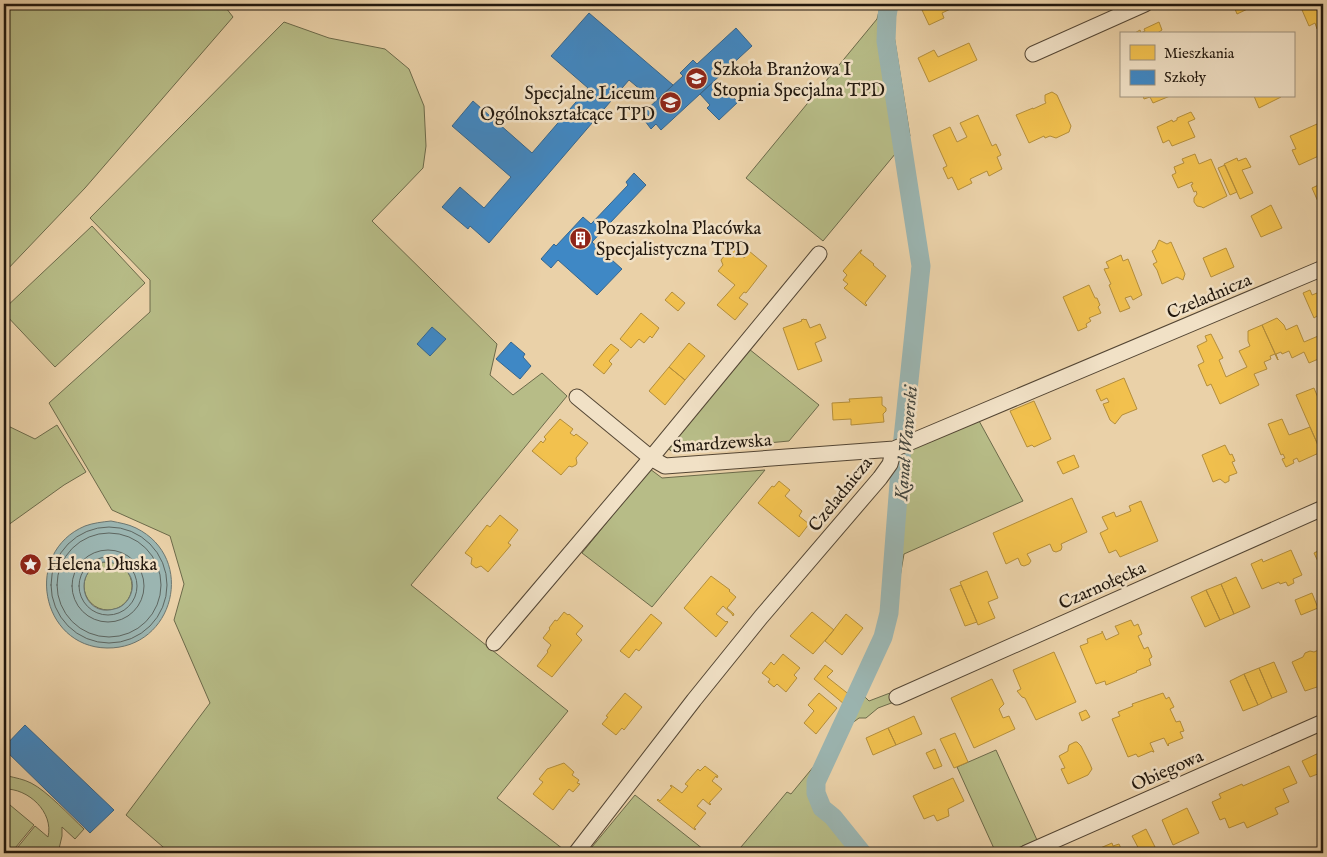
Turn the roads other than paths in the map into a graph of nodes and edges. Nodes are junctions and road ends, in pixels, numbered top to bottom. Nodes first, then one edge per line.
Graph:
1 (1145, 4) edge
2 (1033, 54) dead end
3 (819, 254) dead end
4 (1323, 268) edge
5 (577, 397) dead end
6 (901, 446) junction
7 (650, 458) junction
8 (1323, 508) edge
9 (494, 643) dead end
10 (897, 697) dead end
11 (1323, 722) edge
12 (576, 853) edge
13 (1026, 853) edge

1 - 2 street
3 - 7 street
4 - 6 street, Czeladnicza
5 - 7 street, Smardzewska
6 - 7 street, Smardzewska
6 - 12 street, Czeladnicza
7 - 9 street
8 - 10 street, Czarnołęcka
11 - 13 street, Obiegowa

